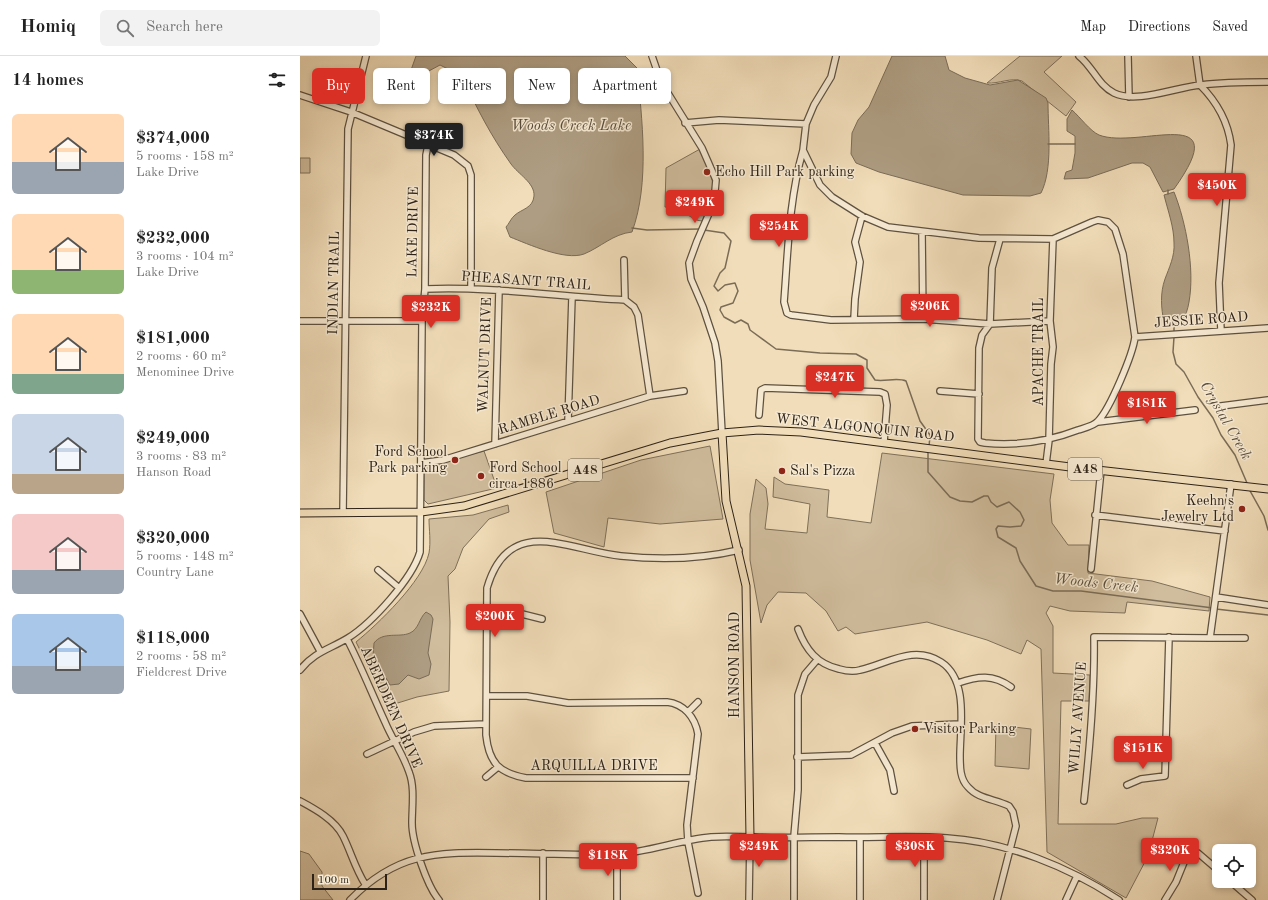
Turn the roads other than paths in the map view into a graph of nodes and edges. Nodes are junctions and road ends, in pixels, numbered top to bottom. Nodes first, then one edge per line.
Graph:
1 (366, 56) edge
2 (652, 56) edge
3 (829, 56) edge
4 (836, 56) edge
5 (1079, 56) edge
6 (1128, 56) edge
7 (1196, 56) edge
8 (1268, 82) edge
9 (1200, 85) junction
10 (300, 95) edge
11 (1129, 97) junction
12 (351, 112) junction
13 (685, 122) junction
14 (806, 124) junction
15 (428, 145) junction
16 (803, 150) junction
17 (862, 216) junction
18 (922, 232) junction
19 (1000, 239) junction
20 (1053, 239) junction
21 (624, 260) dead end
22 (471, 288) junction
23 (425, 289) junction
24 (499, 290) junction
25 (572, 297) junction
26 (625, 300) junction
27 (854, 319) junction
28 (923, 319) junction
29 (300, 321) edge
30 (345, 321) junction
31 (422, 321) junction
32 (1050, 321) junction
33 (990, 324) junction
34 (1268, 328) edge
35 (1221, 331) junction
36 (1135, 337) junction
37 (684, 391) dead end
38 (940, 391) dead end
39 (979, 394) junction
40 (650, 396) junction
41 (1268, 400) edge
42 (1221, 406) dead end
43 (1195, 410) dead end
44 (759, 415) dead end
45 (568, 421) junction
46 (1098, 422) junction
47 (722, 433) junction
48 (1049, 440) junction
49 (884, 442) junction
50 (495, 444) junction
51 (421, 462) junction
52 (1046, 464) junction
53 (1101, 470) junction
54 (1231, 484) junction
55 (1265, 488) edge
56 (421, 512) junction
57 (300, 513) edge
58 (343, 513) junction
59 (1095, 515) junction
60 (1225, 531) junction
61 (739, 550) junction
62 (1091, 569) dead end
63 (378, 570) dead end
64 (398, 587) junction
65 (1215, 600) junction
66 (1268, 605) edge
67 (300, 614) edge
68 (486, 614) junction
69 (542, 619) dead end
70 (798, 629) dead end
71 (1169, 637) junction
72 (1210, 638) junction
73 (1245, 638) dead end
74 (347, 639) junction
75 (320, 651) junction
76 (817, 660) junction
77 (300, 670) edge
78 (958, 683) junction
79 (1011, 687) dead end
80 (487, 696) junction
81 (698, 702) dead end
82 (688, 712) junction
83 (486, 724) junction
84 (960, 724) junction
85 (394, 741) junction
86 (875, 743) junction
87 (367, 754) dead end
88 (797, 757) junction
89 (498, 767) junction
90 (486, 777) dead end
91 (693, 778) junction
92 (1127, 785) dead end
93 (894, 791) dead end
94 (300, 801) edge
95 (1084, 801) dead end
96 (794, 836) junction
97 (750, 837) junction
98 (924, 837) junction
99 (860, 838) junction
100 (688, 842) junction
101 (1009, 849) junction
102 (543, 853) junction
103 (617, 854) junction
104 (420, 857) junction
105 (1212, 865) edge
106 (1077, 876) junction
107 (365, 884) junction
108 (1238, 888) edge
109 (698, 893) dead end
110 (350, 900) edge
111 (439, 900) edge
112 (543, 900) edge
113 (617, 900) edge
114 (749, 900) edge
115 (794, 900) edge
116 (860, 900) edge
117 (924, 900) edge
118 (997, 900) edge
119 (1066, 900) edge
120 (1119, 900) edge
121 (1165, 900) edge
122 (1252, 900) edge

1 - 12 street, INDIAN TRAIL
2 - 13 street
3 - 4 street
4 - 14 street
5 - 11 street
6 - 11 street
7 - 9 street
8 - 9 street
9 - 11 street
9 - 35 street
10 - 12 street
12 - 15 street
12 - 30 street, INDIAN TRAIL
13 - 14 street
13 - 47 street
14 - 16 street
15 - 22 street
15 - 23 street, LAKE DRIVE
16 - 17 street
16 - 27 street
17 - 18 street
17 - 27 street
18 - 19 street
18 - 28 street
19 - 20 street
19 - 33 street
20 - 32 street, APACHE TRAIL
20 - 36 street
21 - 26 street
22 - 23 street, PHEASANT TRAIL
22 - 24 street, PHEASANT TRAIL
23 - 31 street, LAKE DRIVE
24 - 25 street, PHEASANT TRAIL
24 - 50 street, WALNUT DRIVE
25 - 26 street, PHEASANT TRAIL
25 - 45 street
26 - 40 street
27 - 28 street
28 - 33 street
29 - 30 street
30 - 31 street
30 - 58 street, INDIAN TRAIL
31 - 51 street, LAKE DRIVE
32 - 33 street
32 - 48 street, APACHE TRAIL
33 - 39 street
34 - 35 street, JESSIE ROAD
35 - 36 street, JESSIE ROAD
36 - 46 street
37 - 40 street, RAMBLE ROAD
38 - 39 street
39 - 48 street
40 - 45 street, RAMBLE ROAD
41 - 42 street
43 - 46 street
44 - 49 street
45 - 50 street, RAMBLE ROAD
46 - 48 street
47 - 49 main road, WEST ALGONQUIN ROAD / A48
47 - 56 main road, WEST ALGONQUIN ROAD / A48
47 - 61 main road, HANSON ROAD
48 - 52 street, APACHE TRAIL
49 - 52 main road, WEST ALGONQUIN ROAD / A48
50 - 51 street, RAMBLE ROAD
51 - 56 street, LAKE DRIVE
52 - 53 main road, WEST ALGONQUIN ROAD / A48
53 - 54 main road, WEST ALGONQUIN ROAD / A48
53 - 59 street
54 - 55 main road, WEST ALGONQUIN ROAD / A48
54 - 60 street
56 - 58 main road, WEST ALGONQUIN ROAD / A48
56 - 64 street, LAKE DRIVE
57 - 58 main road, WEST ALGONQUIN ROAD / A48
59 - 60 street
59 - 62 street
60 - 65 street
61 - 68 street
61 - 97 main road, HANSON ROAD
63 - 64 street
64 - 74 street, LAKE DRIVE
65 - 66 street
65 - 72 street
67 - 75 street
68 - 69 street
68 - 80 street
70 - 76 street
71 - 72 street
71 - 92 street
71 - 95 street, WILLY AVENUE
72 - 73 street
74 - 75 street, LAKE DRIVE
74 - 85 street, ABERDEEN DRIVE
75 - 77 street, LAKE DRIVE
76 - 78 street
76 - 88 street
78 - 79 street
78 - 84 street
80 - 82 street
80 - 83 street
81 - 82 street
82 - 91 street
83 - 85 street
83 - 89 street
84 - 86 street
84 - 101 street
85 - 87 street
85 - 104 street, ABERDEEN DRIVE
86 - 88 street
86 - 93 street
88 - 96 street
89 - 90 street
89 - 91 street, ARQUILLA DRIVE
91 - 100 street
94 - 107 street
96 - 97 street
96 - 99 street
96 - 115 street
97 - 100 street
97 - 114 street, HANSON ROAD
98 - 99 street
98 - 101 street
98 - 117 street
99 - 116 street
100 - 103 street
100 - 109 street
101 - 106 street
101 - 118 street
102 - 103 street
102 - 104 street
102 - 112 street
103 - 113 street
104 - 107 street
104 - 111 street, ABERDEEN DRIVE
105 - 121 street
106 - 119 street
106 - 120 street
107 - 110 street
108 - 122 street

